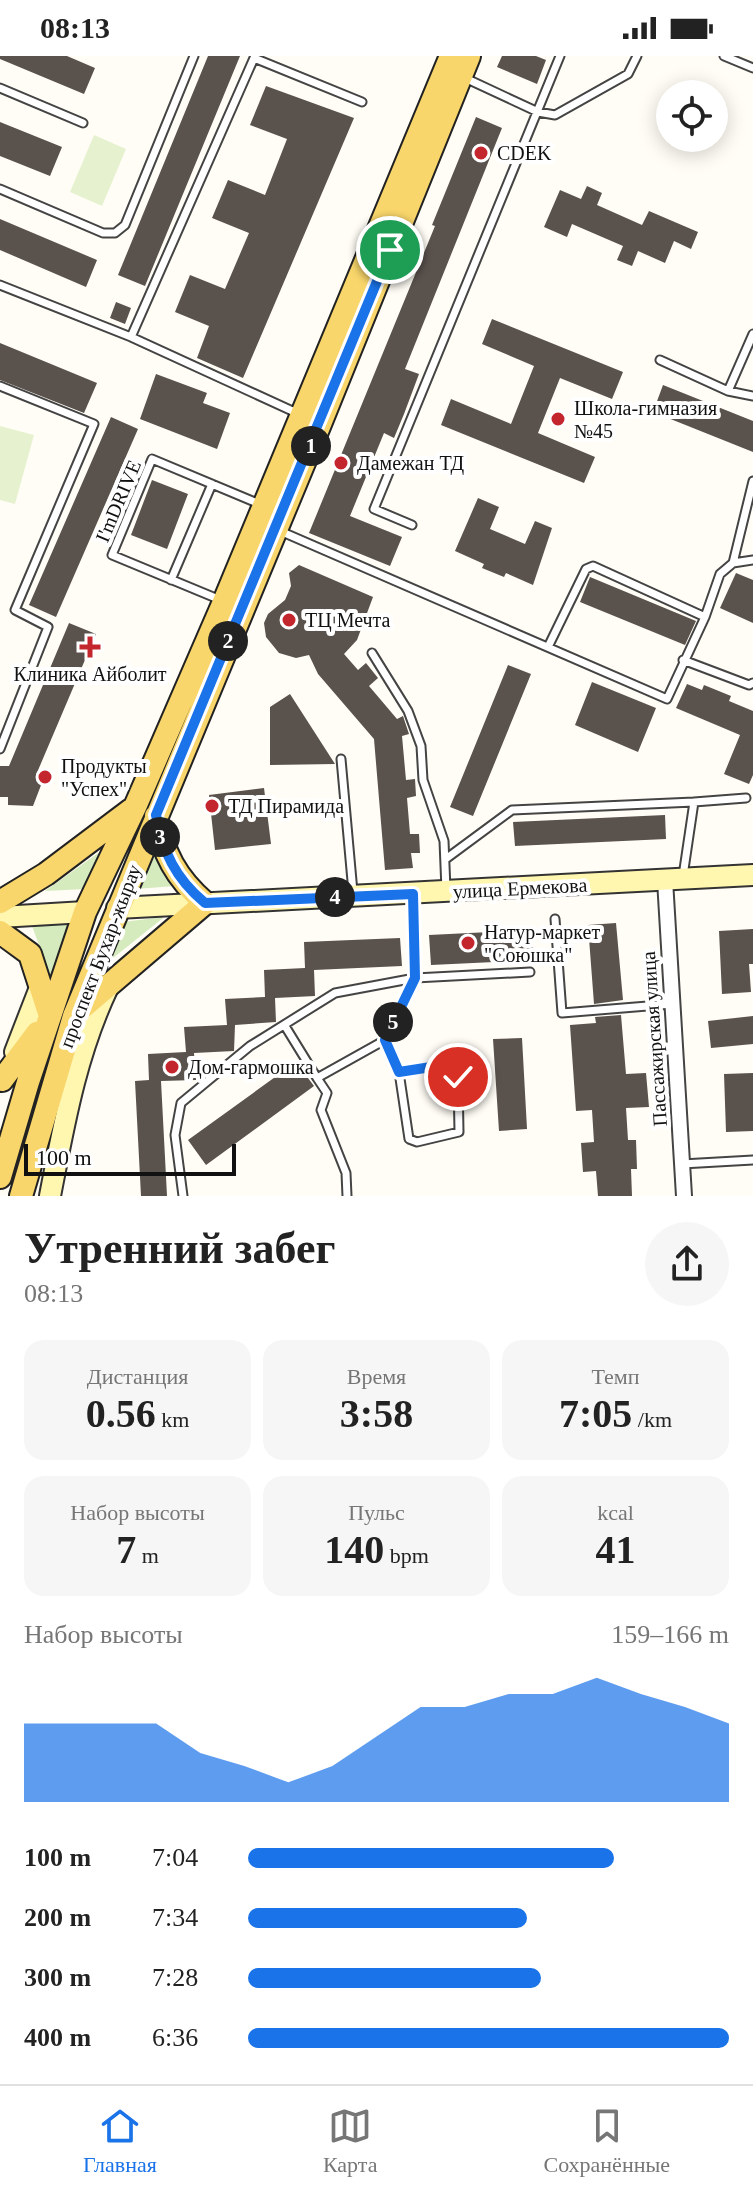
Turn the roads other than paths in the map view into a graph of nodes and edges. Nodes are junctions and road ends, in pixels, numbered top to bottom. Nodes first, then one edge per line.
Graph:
1 (194, 56) edge
2 (560, 56) edge
3 (637, 56) edge
4 (724, 56) edge
5 (255, 57) edge
6 (460, 63) edge
7 (753, 68) edge
8 (0, 88) edge
9 (362, 102) dead end
10 (538, 112) junction
11 (83, 123) dead end
12 (0, 189) edge
13 (0, 285) edge
14 (753, 334) edge
15 (131, 337) junction
16 (660, 360) dead end
17 (0, 386) edge
18 (728, 391) junction
19 (753, 396) edge
20 (312, 420) junction
21 (753, 481) edge
22 (212, 484) junction
23 (264, 506) junction
24 (412, 525) dead end
25 (275, 528) junction
26 (753, 560) edge
27 (733, 563) junction
28 (171, 580) junction
29 (224, 602) junction
30 (705, 617) junction
31 (548, 647) junction
32 (372, 653) dead end
33 (683, 660) junction
34 (753, 683) edge
35 (0, 749) edge
36 (341, 759) dead end
37 (746, 798) dead end
38 (694, 802) junction
39 (146, 811) junction
40 (447, 858) junction
41 (753, 875) edge
42 (673, 880) junction
43 (446, 892) junction
44 (413, 894) junction
45 (353, 896) junction
46 (0, 902) edge
47 (205, 903) junction
48 (117, 908) junction
49 (85, 912) junction
50 (0, 917) edge
51 (555, 919) dead end
52 (0, 932) edge
53 (530, 972) dead end
54 (415, 978) junction
55 (41, 985) junction
56 (108, 987) junction
57 (672, 1004) junction
58 (50, 1016) junction
59 (74, 1016) junction
60 (285, 1026) junction
61 (385, 1040) junction
62 (399, 1072) junction
63 (65, 1077) junction
64 (317, 1078) junction
65 (1, 1083) edge
66 (753, 1160) edge
67 (682, 1164) junction
68 (0, 1177) edge
69 (21, 1196) edge
70 (50, 1196) edge
71 (183, 1196) edge
72 (347, 1196) edge
73 (684, 1196) edge

1 - 12 lane
2 - 10 lane
3 - 10 lane
4 - 7 lane
5 - 9 lane
5 - 15 lane
6 - 10 lane
6 - 20 main road, проспект Бухар-жырау
8 - 11 lane
10 - 24 lane
13 - 15 lane
14 - 18 lane
15 - 20 lane
16 - 18 lane
17 - 35 lane
18 - 19 lane
20 - 23 main road, проспект Бухар-жырау
20 - 25 main road, проспект Бухар-жырау
21 - 27 lane
22 - 23 lane, I'mDRIVE
22 - 28 lane
22 - 28 lane, I'mDRIVE
23 - 29 main road, проспект Бухар-жырау
25 - 31 lane
25 - 39 main road, проспект Бухар-жырау
26 - 27 lane
27 - 30 lane
28 - 29 lane, I'mDRIVE
29 - 39 main road, проспект Бухар-жырау
30 - 31 lane
30 - 33 lane
31 - 33 lane
32 - 40 lane
33 - 34 lane
36 - 45 lane
37 - 38 lane
38 - 40 lane
38 - 42 lane
39 - 46 main road
39 - 47 main road
39 - 48 main road, проспект Бухар-жырау
39 - 49 main road, проспект Бухар-жырау
40 - 43 lane
41 - 42 main road, улица Ермекова
42 - 43 main road, улица Ермекова
42 - 57 street, Пассажирская улица
43 - 44 main road, улица Ермекова
44 - 45 main road, улица Ермекова
44 - 54 lane
45 - 47 main road, улица Ермекова
47 - 48 main road, улица Ермекова
47 - 56 main road
48 - 49 main road, улица Ермекова
48 - 59 main road, проспект Бухар-жырау
49 - 50 main road, улица Ермекова
49 - 58 main road, проспект Бухар-жырау
51 - 57 lane
52 - 55 main road
53 - 54 lane
54 - 60 lane
54 - 61 lane
55 - 58 main road
55 - 65 main road
56 - 59 main road
56 - 63 main road
57 - 67 street, Пассажирская улица
58 - 65 main road
58 - 68 main road, проспект Бухар-жырау
59 - 63 main road, проспект Бухар-жырау
60 - 64 lane
60 - 71 lane
61 - 62 lane
61 - 64 lane
62 - 62 lane
63 - 69 main road, проспект Бухар-жырау
63 - 70 main road
64 - 72 lane
66 - 67 lane
67 - 73 street, Пассажирская улица

